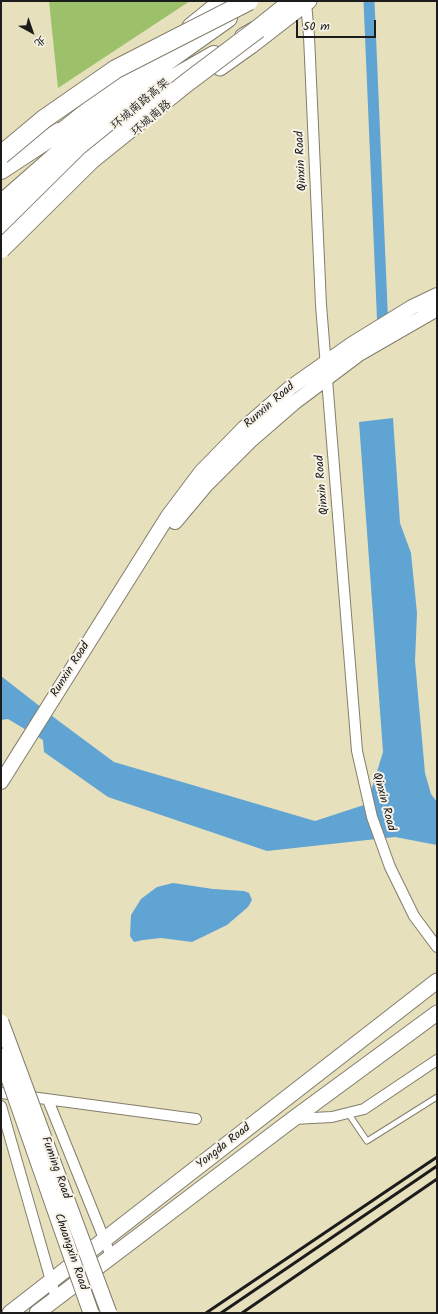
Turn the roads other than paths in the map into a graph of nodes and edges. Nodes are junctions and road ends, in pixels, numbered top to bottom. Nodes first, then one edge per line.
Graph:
1 (221, 1) edge
2 (250, 1) edge
3 (303, 2) edge
4 (258, 29) junction
5 (59, 132) junction
6 (1, 155) edge
7 (1, 170) edge
8 (1, 179) edge
9 (1, 204) edge
10 (1, 225) edge
11 (1, 244) edge
12 (1, 249) edge
13 (437, 295) edge
14 (437, 309) edge
15 (326, 362) junction
16 (327, 377) junction
17 (141, 560) junction
18 (1, 782) edge
19 (437, 947) edge
20 (437, 981) edge
21 (437, 1013) edge
22 (1, 1022) edge
23 (1, 1056) edge
24 (437, 1060) edge
25 (1, 1093) edge
26 (437, 1097) edge
27 (48, 1100) junction
28 (1, 1106) edge
29 (348, 1113) junction
30 (196, 1119) dead end
31 (293, 1119) junction
32 (105, 1240) junction
33 (111, 1256) junction
34 (51, 1281) junction
35 (56, 1298) junction
36 (10, 1313) edge
37 (37, 1313) edge
38 (91, 1313) edge
39 (109, 1313) edge

1 - 5 main road
2 - 6 highway, bridge
2 - 9 highway, 环城南路高架, bridge
3 - 4 highway, 环城南路高架
3 - 11 main road, 环城南路
3 - 15 street, Qinxin Road
4 - 10 highway, 环城南路高架, bridge
4 - 12 highway, bridge
5 - 7 highway
5 - 8 main road
13 - 15 street, Runxin Road
14 - 16 street, Runxin Road
15 - 16 street, Qinxin Road
15 - 17 street, Runxin Road
16 - 17 street, Runxin Road
16 - 19 street, Qinxin Road
17 - 18 street, Runxin Road
20 - 32 main road, Yongda Road
21 - 31 main road, Yongda Road
22 - 39 main road, Fuming Road, bridge
23 - 38 main road, Chuangxin Road, bridge
24 - 29 street
25 - 27 street
26 - 29 lane
27 - 30 street
27 - 32 street
28 - 34 street
29 - 31 street
31 - 33 main road, Yongda Road
32 - 33 street
32 - 34 main road, Yongda Road
33 - 35 main road, Yongda Road
34 - 35 street
34 - 36 main road, Yongda Road
35 - 37 main road, Yongda Road

